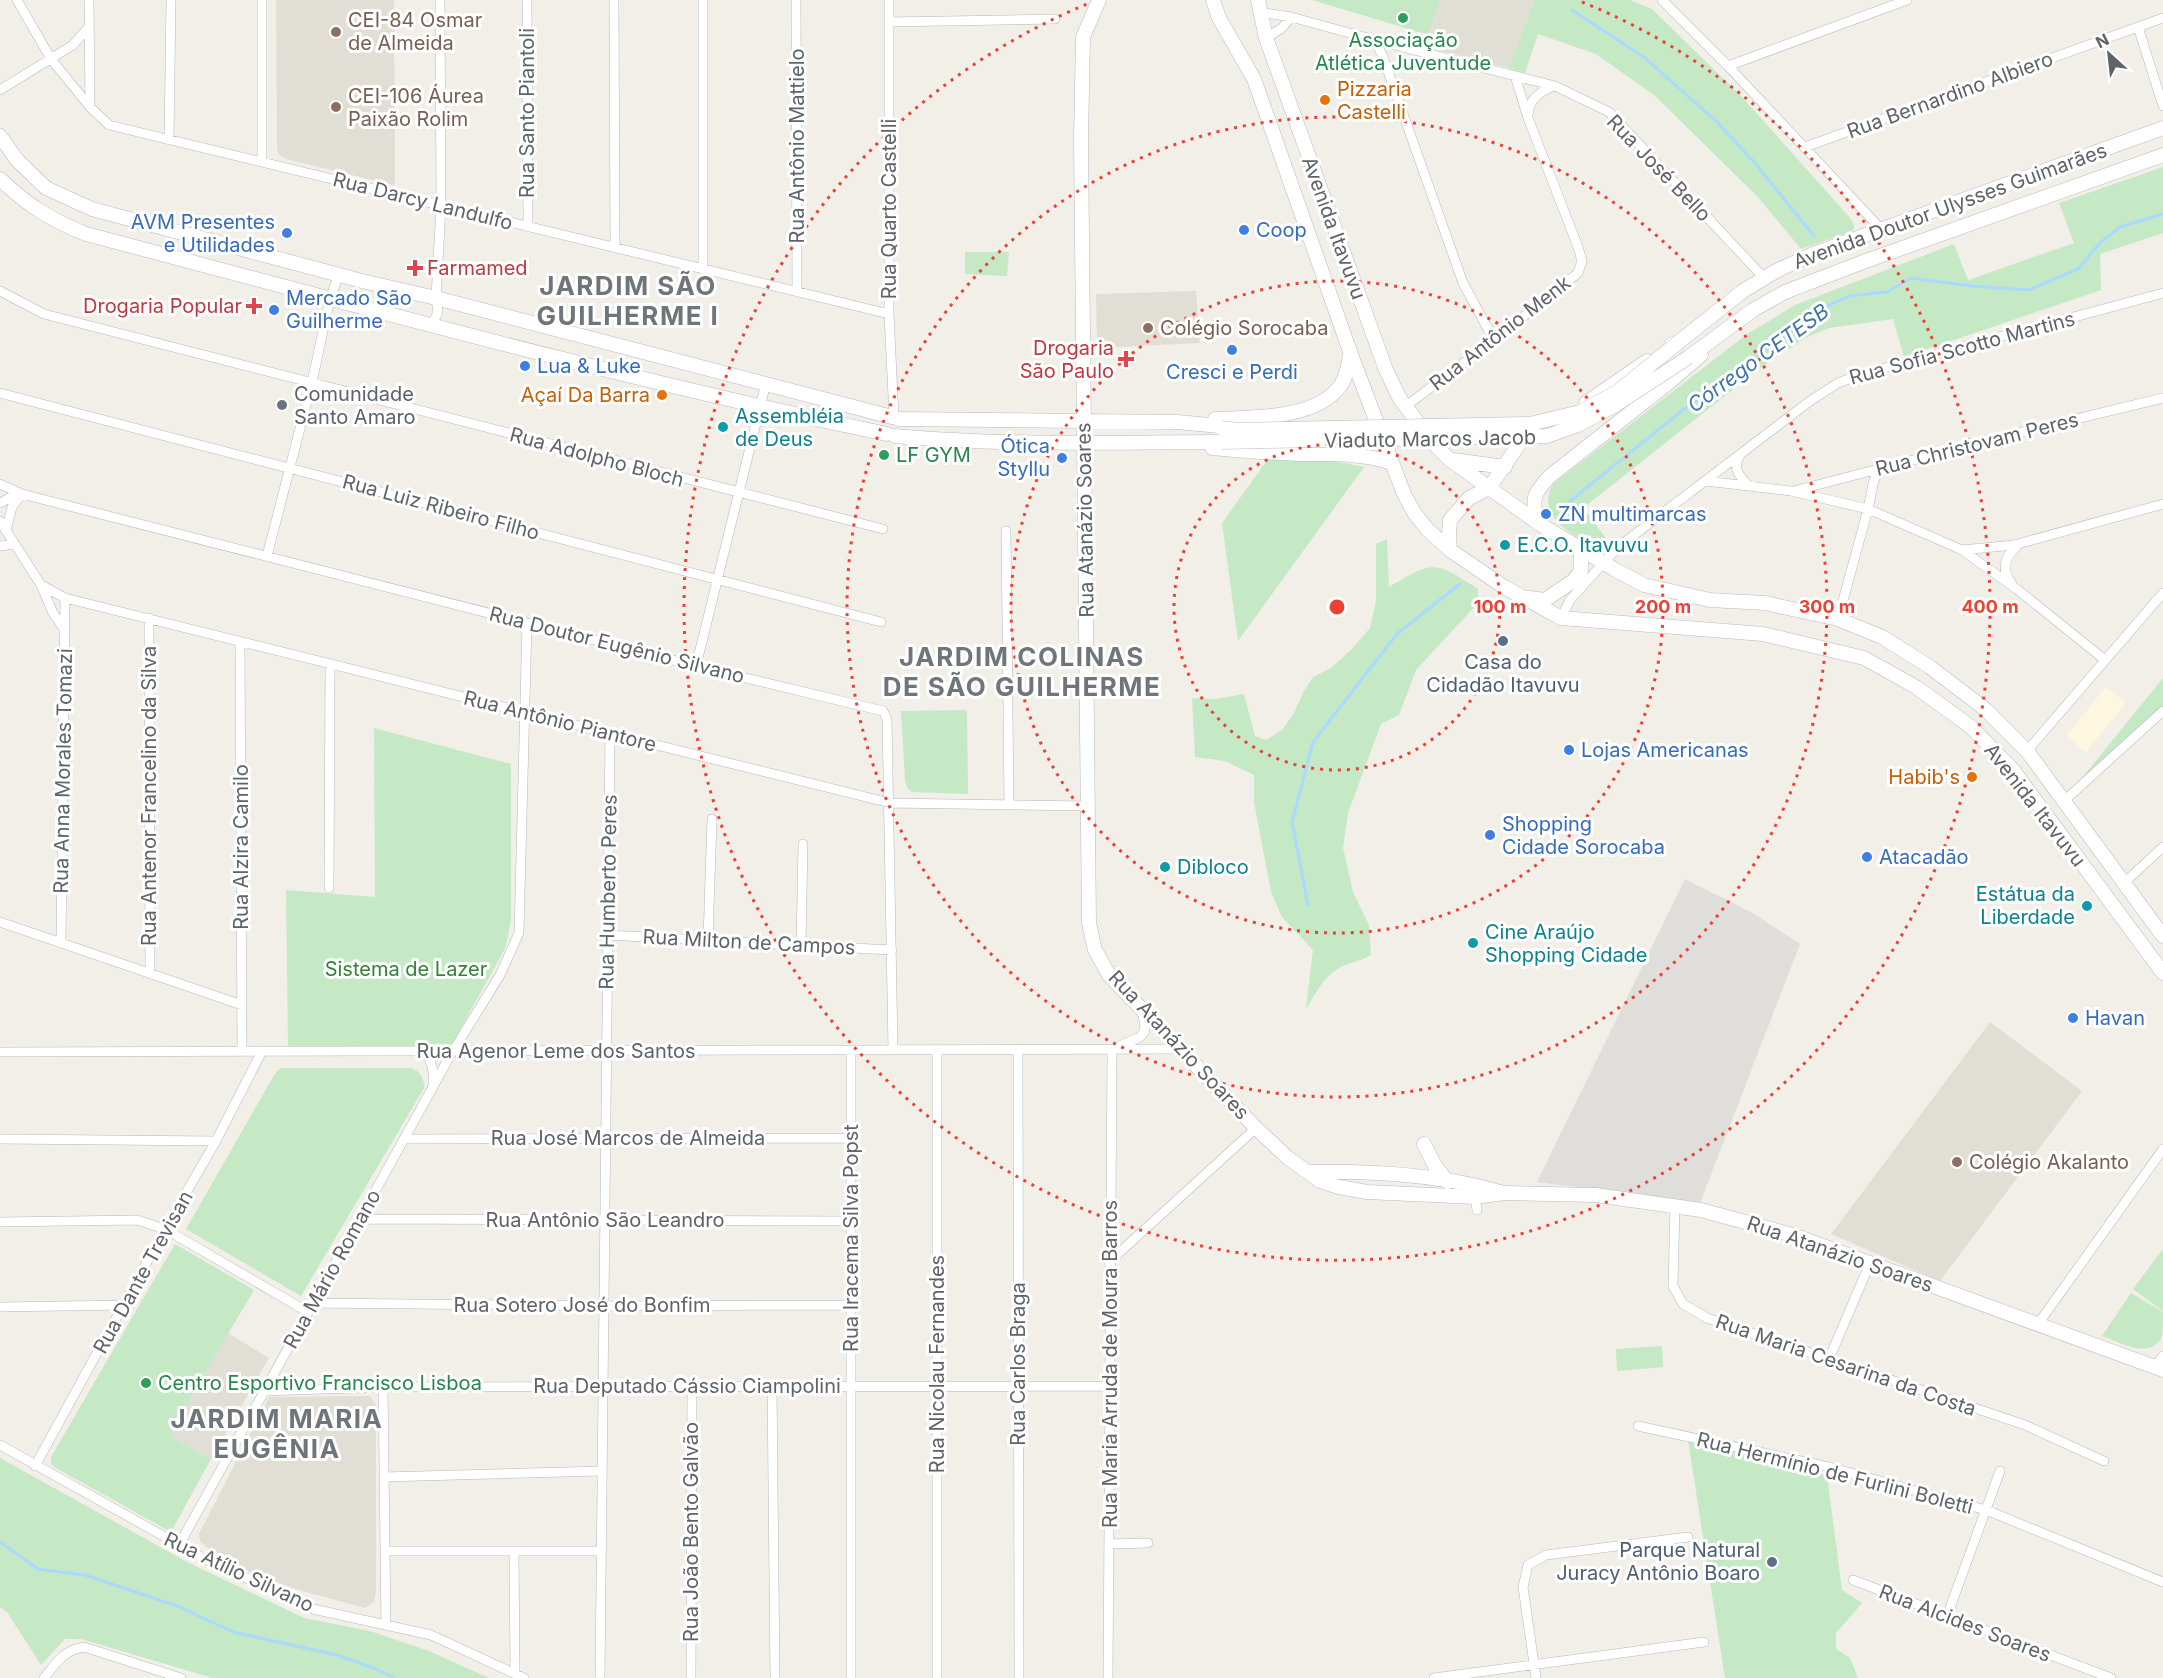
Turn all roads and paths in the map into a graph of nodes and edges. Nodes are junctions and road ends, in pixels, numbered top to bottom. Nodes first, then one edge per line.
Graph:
1 (17, 0) edge
2 (89, 0) edge
3 (171, 0) edge
4 (262, 0) edge
5 (440, 0) edge
6 (526, 0) edge
7 (614, 0) edge
8 (703, 0) edge
9 (796, 0) edge
10 (889, 0) edge
11 (1099, 0) edge
12 (1213, 0) edge
13 (1662, 0) edge
14 (1907, 0) edge
15 (1258, 6) edge
16 (1291, 16) junction
17 (2163, 18) edge
18 (1055, 19) dead end
19 (889, 22) junction
20 (89, 27) junction
21 (2138, 27) junction
22 (1266, 38) junction
23 (1375, 40) junction
24 (51, 59) junction
25 (1728, 66) junction
26 (1515, 76) junction
27 (1555, 86) junction
28 (0, 90) edge
29 (2163, 106) edge
30 (90, 107) junction
31 (1528, 118) junction
32 (2163, 128) edge
33 (0, 136) edge
34 (169, 140) junction
35 (1805, 147) junction
36 (2163, 155) edge
37 (262, 162) junction
38 (0, 179) edge
39 (441, 206) junction
40 (528, 226) junction
41 (1881, 229) junction
42 (615, 248) junction
43 (703, 269) junction
44 (339, 274) junction
45 (1764, 278) junction
46 (0, 291) edge
47 (797, 292) junction
48 (2163, 293) edge
49 (330, 298) junction
50 (436, 298) junction
51 (1753, 310) junction
52 (889, 314) junction
53 (432, 325) junction
54 (1494, 340) junction
55 (1680, 341) junction
56 (1350, 352) junction
57 (1689, 357) joint
58 (312, 382) junction
59 (766, 383) junction
60 (0, 393) edge
61 (2163, 398) edge
62 (1406, 405) junction
63 (760, 408) junction
64 (895, 418) junction
65 (1084, 420) junction
66 (1177, 422) junction
67 (1376, 422) junction
68 (1221, 428) junction
69 (891, 435) junction
70 (1192, 442) junction
71 (1083, 443) junction
72 (1434, 444) junction
73 (1740, 455) junction
74 (1449, 459) junction
75 (1392, 463) junction
76 (1505, 467) junction
77 (289, 468) junction
78 (1880, 469) junction
79 (1706, 481) junction
80 (0, 484) edge
81 (1749, 486) junction
82 (1489, 488) junction
83 (1791, 491) junction
84 (22, 494) junction
85 (739, 494) junction
86 (1469, 498) junction
87 (0, 502) edge
88 (1511, 504) junction
89 (2163, 504) edge
90 (1868, 509) junction
91 (0, 521) edge
92 (1538, 523) junction
93 (883, 530) dead end
94 (6, 531) junction
95 (1006, 531) dead end
96 (2020, 543) junction
97 (15, 544) junction
98 (0, 546) edge
99 (1581, 548) junction
100 (1450, 550) junction
101 (1962, 550) junction
102 (267, 556) junction
103 (1604, 562) junction
104 (717, 579) junction
105 (41, 585) junction
106 (2018, 590) junction
107 (2163, 592) edge
108 (1521, 596) junction
109 (65, 598) junction
110 (149, 618) junction
111 (1561, 618) junction
112 (1838, 619) junction
113 (881, 622) dead end
114 (527, 623) junction
115 (64, 629) junction
116 (240, 642) junction
117 (2105, 660) junction
118 (330, 664) junction
119 (696, 666) junction
120 (2163, 711) edge
121 (523, 712) junction
122 (610, 733) junction
123 (2027, 751) junction
124 (2018, 777) junction
125 (2064, 801) junction
126 (890, 803) junction
127 (1009, 804) junction
128 (1088, 806) junction
129 (711, 819) dead end
130 (802, 844) dead end
131 (2163, 847) edge
132 (2092, 878) junction
133 (2124, 883) junction
134 (329, 888) dead end
135 (0, 922) edge
136 (607, 934) junction
137 (2163, 936) edge
138 (708, 940) junction
139 (61, 943) junction
140 (801, 945) junction
141 (892, 950) junction
142 (2163, 973) edge
143 (150, 974) junction
144 (242, 1005) junction
145 (1143, 1012) junction
146 (1181, 1049) junction
147 (851, 1050) junction
148 (893, 1050) junction
149 (937, 1050) junction
150 (1018, 1050) junction
151 (1112, 1050) junction
152 (423, 1051) junction
153 (453, 1051) junction
154 (606, 1051) junction
155 (0, 1052) edge
156 (238, 1052) junction
157 (262, 1052) junction
158 (249, 1077) junction
159 (433, 1088) junction
160 (1256, 1128) junction
161 (605, 1138) junction
162 (851, 1138) junction
163 (0, 1139) edge
164 (405, 1139) junction
165 (216, 1142) junction
166 (1424, 1144) dead end
167 (2163, 1149) edge
168 (1308, 1172) junction
169 (1413, 1177) junction
170 (1448, 1182) junction
171 (1386, 1193) junction
172 (1505, 1193) junction
173 (1675, 1206) junction
174 (360, 1219) junction
175 (605, 1220) junction
176 (851, 1221) junction
177 (0, 1222) edge
178 (165, 1229) junction
179 (1109, 1262) junction
180 (1870, 1263) junction
181 (313, 1303) junction
182 (124, 1305) junction
183 (851, 1305) junction
184 (604, 1306) junction
185 (0, 1307) edge
186 (308, 1312) junction
187 (2038, 1324) junction
188 (1829, 1359) junction
189 (2160, 1364) edge
190 (603, 1386) junction
191 (692, 1386) junction
192 (772, 1386) junction
193 (851, 1386) junction
194 (937, 1386) junction
195 (1018, 1386) junction
196 (1110, 1386) junction
197 (383, 1387) junction
198 (264, 1391) junction
199 (1638, 1426) dead end
200 (0, 1445) edge
201 (2104, 1461) dead end
202 (35, 1466) junction
203 (602, 1471) junction
204 (2000, 1471) dead end
205 (384, 1477) junction
206 (1986, 1510) junction
207 (1688, 1537) dead end
208 (1148, 1543) dead end
209 (1109, 1544) junction
210 (179, 1545) junction
211 (385, 1551) junction
212 (514, 1551) junction
213 (602, 1551) junction
214 (1853, 1580) dead end
215 (2163, 1582) edge
216 (1947, 1616) junction
217 (386, 1625) junction
218 (1704, 1642) dead end
219 (1534, 1665) junction
220 (157, 1675) edge
221 (519, 1676) edge
222 (44, 1678) edge
223 (181, 1678) edge
224 (600, 1678) edge
225 (691, 1678) edge
226 (775, 1678) edge
227 (851, 1678) edge
228 (937, 1678) edge
229 (1019, 1678) edge
230 (1108, 1678) edge
231 (1434, 1678) edge
232 (1536, 1678) edge
233 (2111, 1678) edge

1 - 24 street, Rua Darcy Landulfo
2 - 20 street
3 - 34 street
4 - 37 street
5 - 39 street
6 - 40 street, Rua Santo Piantoli
7 - 42 street
8 - 43 street
9 - 47 street, Rua Antônio Mattielo
10 - 19 street, Rua Quarto Castelli
11 - 65 main road, Rua Atanázio Soares
12 - 56 main road, Avenida Itavuvu
13 - 25 street
14 - 25 street
15 - 16 street, Rua José Bello
15 - 22 main road, Avenida Itavuvu
16 - 22 street
16 - 23 street, Rua José Bello
17 - 21 street, Rua Bernardino Albiero
18 - 19 street
19 - 52 street, Rua Quarto Castelli
20 - 24 street
20 - 30 street
21 - 29 street
21 - 35 street, Rua Bernardino Albiero
22 - 62 main road, Avenida Itavuvu
23 - 26 street, Rua José Bello
23 - 54 street
24 - 28 street
24 - 30 street, Rua Darcy Landulfo
25 - 35 street
26 - 27 street, Rua José Bello
26 - 31 street, Rua Antônio Menk
27 - 31 street
27 - 45 street, Rua José Bello
30 - 34 street, Rua Darcy Landulfo
31 - 54 street, Rua Antônio Menk
32 - 41 main road, Avenida Doutor Ulysses Guimarães
33 - 44 main road
34 - 37 street, Rua Darcy Landulfo
35 - 41 street
36 - 51 main road, Avenida Doutor Ulysses Guimarães
37 - 39 street, Rua Darcy Landulfo
38 - 49 main road
39 - 40 street, Rua Darcy Landulfo
39 - 50 street
40 - 42 street, Rua Darcy Landulfo
41 - 45 main road, Avenida Doutor Ulysses Guimarães
42 - 43 street, Rua Darcy Landulfo
43 - 47 street, Rua Darcy Landulfo
44 - 49 street
44 - 50 main road
45 - 55 main road, Avenida Doutor Ulysses Guimarães
46 - 58 street, Rua Adolpho Bloch
47 - 52 street, Rua Darcy Landulfo
48 - 73 street, Rua Sofia Scotto Martins
49 - 53 main road
49 - 58 street
50 - 53 street
50 - 59 main road
51 - 57 main road, Avenida Doutor Ulysses Guimarães
51 - 92 main road, Avenida Doutor Ulysses Guimarães
52 - 64 street, Rua Quarto Castelli
53 - 63 main road
54 - 62 street, Rua Antônio Menk
55 - 68 main road, Viaduto Marcos Jacob, bridge
55 - 76 main road, Avenida Doutor Ulysses Guimarães
56 - 66 main road
56 - 67 main road, Avenida Itavuvu
57 - 70 main road, Viaduto Marcos Jacob, bridge
58 - 77 street
58 - 85 street, Rua Adolpho Bloch
59 - 63 street
59 - 64 main road
60 - 77 street, Rua Luiz Ribeiro Filho
61 - 78 street, Rua Christovam Peres
62 - 72 main road, Avenida Itavuvu
63 - 69 main road
63 - 85 street
64 - 65 main road
64 - 69 main road
65 - 66 main road
65 - 71 main road, Rua Atanázio Soares
66 - 68 main road
67 - 68 main road
67 - 72 main road, Avenida Itavuvu
67 - 75 main road, Avenida Itavuvu
69 - 71 main road
70 - 71 main road
70 - 75 main road
71 - 128 main road, Rua Atanázio Soares
72 - 74 main road, Avenida Itavuvu
73 - 79 street, Rua Sofia Scotto Martins
73 - 81 street
74 - 76 main road
74 - 82 main road, Avenida Itavuvu
75 - 100 main road, Avenida Itavuvu
76 - 82 main road, Avenida Doutor Ulysses Guimarães
77 - 102 street
77 - 104 street, Rua Luiz Ribeiro Filho
78 - 83 street, Rua Christovam Peres
78 - 90 street
79 - 81 street
79 - 103 street, Rua Sofia Scotto Martins
80 - 84 street, Rua Doutor Eugênio Silvano
81 - 83 street
82 - 86 main road
82 - 88 main road, Avenida Itavuvu
83 - 90 street
84 - 87 street
84 - 94 street
84 - 102 street, Rua Doutor Eugênio Silvano
85 - 93 street, Rua Adolpho Bloch
85 - 104 street
86 - 88 main road
86 - 100 main road
88 - 92 main road, Avenida Itavuvu
89 - 96 street
90 - 101 street
90 - 112 street
91 - 94 street, Rua Antônio Piantore
92 - 99 main road, Avenida Itavuvu
94 - 97 street, Rua Antônio Piantore
95 - 127 street
96 - 101 street
96 - 106 street
97 - 98 street
97 - 105 street, Rua Antônio Piantore
99 - 103 main road, Avenida Itavuvu
99 - 108 main road
100 - 108 main road, Avenida Itavuvu
101 - 106 street
102 - 114 street, Rua Doutor Eugênio Silvano
103 - 111 street
103 - 112 main road, Avenida Itavuvu
104 - 113 street, Rua Luiz Ribeiro Filho
104 - 119 street
105 - 109 street, Rua Antônio Piantore
105 - 115 street, Rua Antônio Piantore
106 - 117 street
107 - 117 street
108 - 111 main road, Avenida Itavuvu
109 - 110 street, Rua Antônio Piantore
109 - 115 street, Rua Anna Morales Tomazi
110 - 116 street, Rua Antônio Piantore
110 - 143 street, Rua Antenor Francelino da Silva
111 - 124 main road, Avenida Itavuvu
112 - 123 main road, Avenida Itavuvu
114 - 119 street, Rua Doutor Eugênio Silvano
114 - 121 street, Rua Mário Romano
115 - 139 street, Rua Anna Morales Tomazi
116 - 118 street, Rua Antônio Piantore
116 - 144 street, Rua Alzira Camilo
117 - 123 street
118 - 121 street, Rua Antônio Piantore
118 - 134 street
119 - 126 street, Rua Doutor Eugênio Silvano
120 - 125 street
121 - 122 street, Rua Antônio Piantore
121 - 153 street, Rua Mário Romano
122 - 126 street, Rua Antônio Piantore
122 - 136 street, Rua Humberto Peres
123 - 124 main road
123 - 125 main road, Avenida Itavuvu
124 - 132 main road, Avenida Itavuvu
125 - 133 main road, Avenida Itavuvu
126 - 127 street, Rua Antônio Piantore
126 - 141 street, Rua Doutor Eugênio Silvano
127 - 128 street, Rua Antônio Piantore
128 - 145 main road, Rua Atanázio Soares
129 - 138 street
130 - 140 street
131 - 133 street
132 - 133 main road
132 - 142 main road, Avenida Itavuvu
133 - 137 main road, Avenida Itavuvu
135 - 139 street
136 - 138 street, Rua Milton de Campos
136 - 154 street, Rua Humberto Peres
138 - 140 street, Rua Milton de Campos
139 - 143 street
140 - 141 street, Rua Milton de Campos
141 - 148 street, Rua Doutor Eugênio Silvano
143 - 144 street
144 - 156 street, Rua Alzira Camilo
145 - 146 main road, Rua Atanázio Soares
145 - 151 street, Rua Agenor Leme dos Santos
146 - 151 street, Rua Agenor Leme dos Santos
146 - 160 main road, Rua Atanázio Soares
147 - 148 street, Rua Agenor Leme dos Santos
147 - 154 street, Rua Agenor Leme dos Santos
147 - 162 street, Rua Iracema Silva Popst
148 - 149 street, Rua Agenor Leme dos Santos
149 - 150 street, Rua Agenor Leme dos Santos
149 - 194 street, Rua Nicolau Fernandes
150 - 151 street, Rua Agenor Leme dos Santos
150 - 195 street, Rua Carlos Braga
151 - 179 street, Rua Maria Arruda de Moura Barros
152 - 153 street, Rua Agenor Leme dos Santos
152 - 157 street, Rua Agenor Leme dos Santos
152 - 159 street
153 - 154 street, Rua Agenor Leme dos Santos
153 - 159 street, Rua Mário Romano
154 - 161 street, Rua Humberto Peres
155 - 156 street, Rua Agenor Leme dos Santos
156 - 157 street, Rua Agenor Leme dos Santos
156 - 158 street
157 - 158 street, Rua Dante Trevisan
158 - 165 street, Rua Dante Trevisan
159 - 164 street, Rua Mário Romano
160 - 168 main road, Rua Atanázio Soares
160 - 179 street
161 - 162 street, Rua José Marcos de Almeida
161 - 164 street, Rua José Marcos de Almeida
161 - 175 street, Rua Humberto Peres
162 - 176 street, Rua Iracema Silva Popst
163 - 165 street
164 - 174 street, Rua Mário Romano
165 - 178 street, Rua Dante Trevisan
166 - 170 main road
167 - 187 street
168 - 169 main road, Rua Atanázio Soares
168 - 171 main road, Rua Atanázio Soares
169 - 170 main road, Rua Atanázio Soares
169 - 171 main road
170 - 172 main road, Rua Atanázio Soares
171 - 172 main road, Rua Atanázio Soares
172 - 173 main road, Rua Atanázio Soares
173 - 180 main road, Rua Atanázio Soares
173 - 188 street, Rua Maria Cesarina da Costa
174 - 175 street, Rua Antônio São Leandro
174 - 181 street, Rua Mário Romano
175 - 176 street, Rua Antônio São Leandro
175 - 184 street, Rua Humberto Peres
176 - 183 street, Rua Iracema Silva Popst
177 - 178 street
178 - 182 street, Rua Dante Trevisan
178 - 186 street
179 - 196 street, Rua Maria Arruda de Moura Barros
180 - 187 main road, Rua Atanázio Soares
180 - 188 street
181 - 184 street, Rua Sotero José do Bonfim
181 - 186 street, Rua Mário Romano
182 - 185 street
182 - 202 street, Rua Dante Trevisan
183 - 184 street, Rua Sotero José do Bonfim
183 - 193 street, Rua Iracema Silva Popst
184 - 190 street, Rua Humberto Peres
186 - 198 street, Rua Mário Romano
187 - 189 main road, Rua Atanázio Soares
188 - 201 street, Rua Maria Cesarina da Costa
190 - 191 street, Rua Deputado Cássio Ciampolini
190 - 197 street, Rua Deputado Cássio Ciampolini
190 - 203 street, Rua Humberto Peres
191 - 192 street, Rua Deputado Cássio Ciampolini
191 - 225 street, Rua João Bento Galvão
192 - 193 street, Rua Deputado Cássio Ciampolini
192 - 226 street
193 - 194 street, Rua Deputado Cássio Ciampolini
193 - 227 street, Rua Iracema Silva Popst
194 - 195 street, Rua Deputado Cássio Ciampolini
194 - 228 street, Rua Nicolau Fernandes
195 - 196 street, Rua Deputado Cássio Ciampolini
195 - 229 street, Rua Carlos Braga
196 - 209 street, Rua Maria Arruda de Moura Barros
197 - 198 street, Rua Deputado Cássio Ciampolini
197 - 205 street
198 - 210 street, Rua Mário Romano
199 - 206 street, Rua Hermínio de Furlini Boletti
200 - 202 street, Rua Atílio Silvano
202 - 210 street, Rua Atílio Silvano
203 - 205 street
203 - 213 street, Rua Humberto Peres
204 - 206 street
205 - 211 street
206 - 215 street, Rua Hermínio de Furlini Boletti
206 - 216 street
207 - 219 street
208 - 209 street
209 - 230 street, Rua Maria Arruda de Moura Barros
210 - 217 street, Rua Atílio Silvano
211 - 212 street
211 - 217 street
212 - 213 street
212 - 221 street
213 - 224 street, Rua Humberto Peres
214 - 216 street, Rua Alcides Soares
216 - 233 street, Rua Alcides Soares
217 - 221 street, Rua Atílio Silvano
218 - 219 street
219 - 231 street
219 - 232 street
220 - 222 street
220 - 223 street

